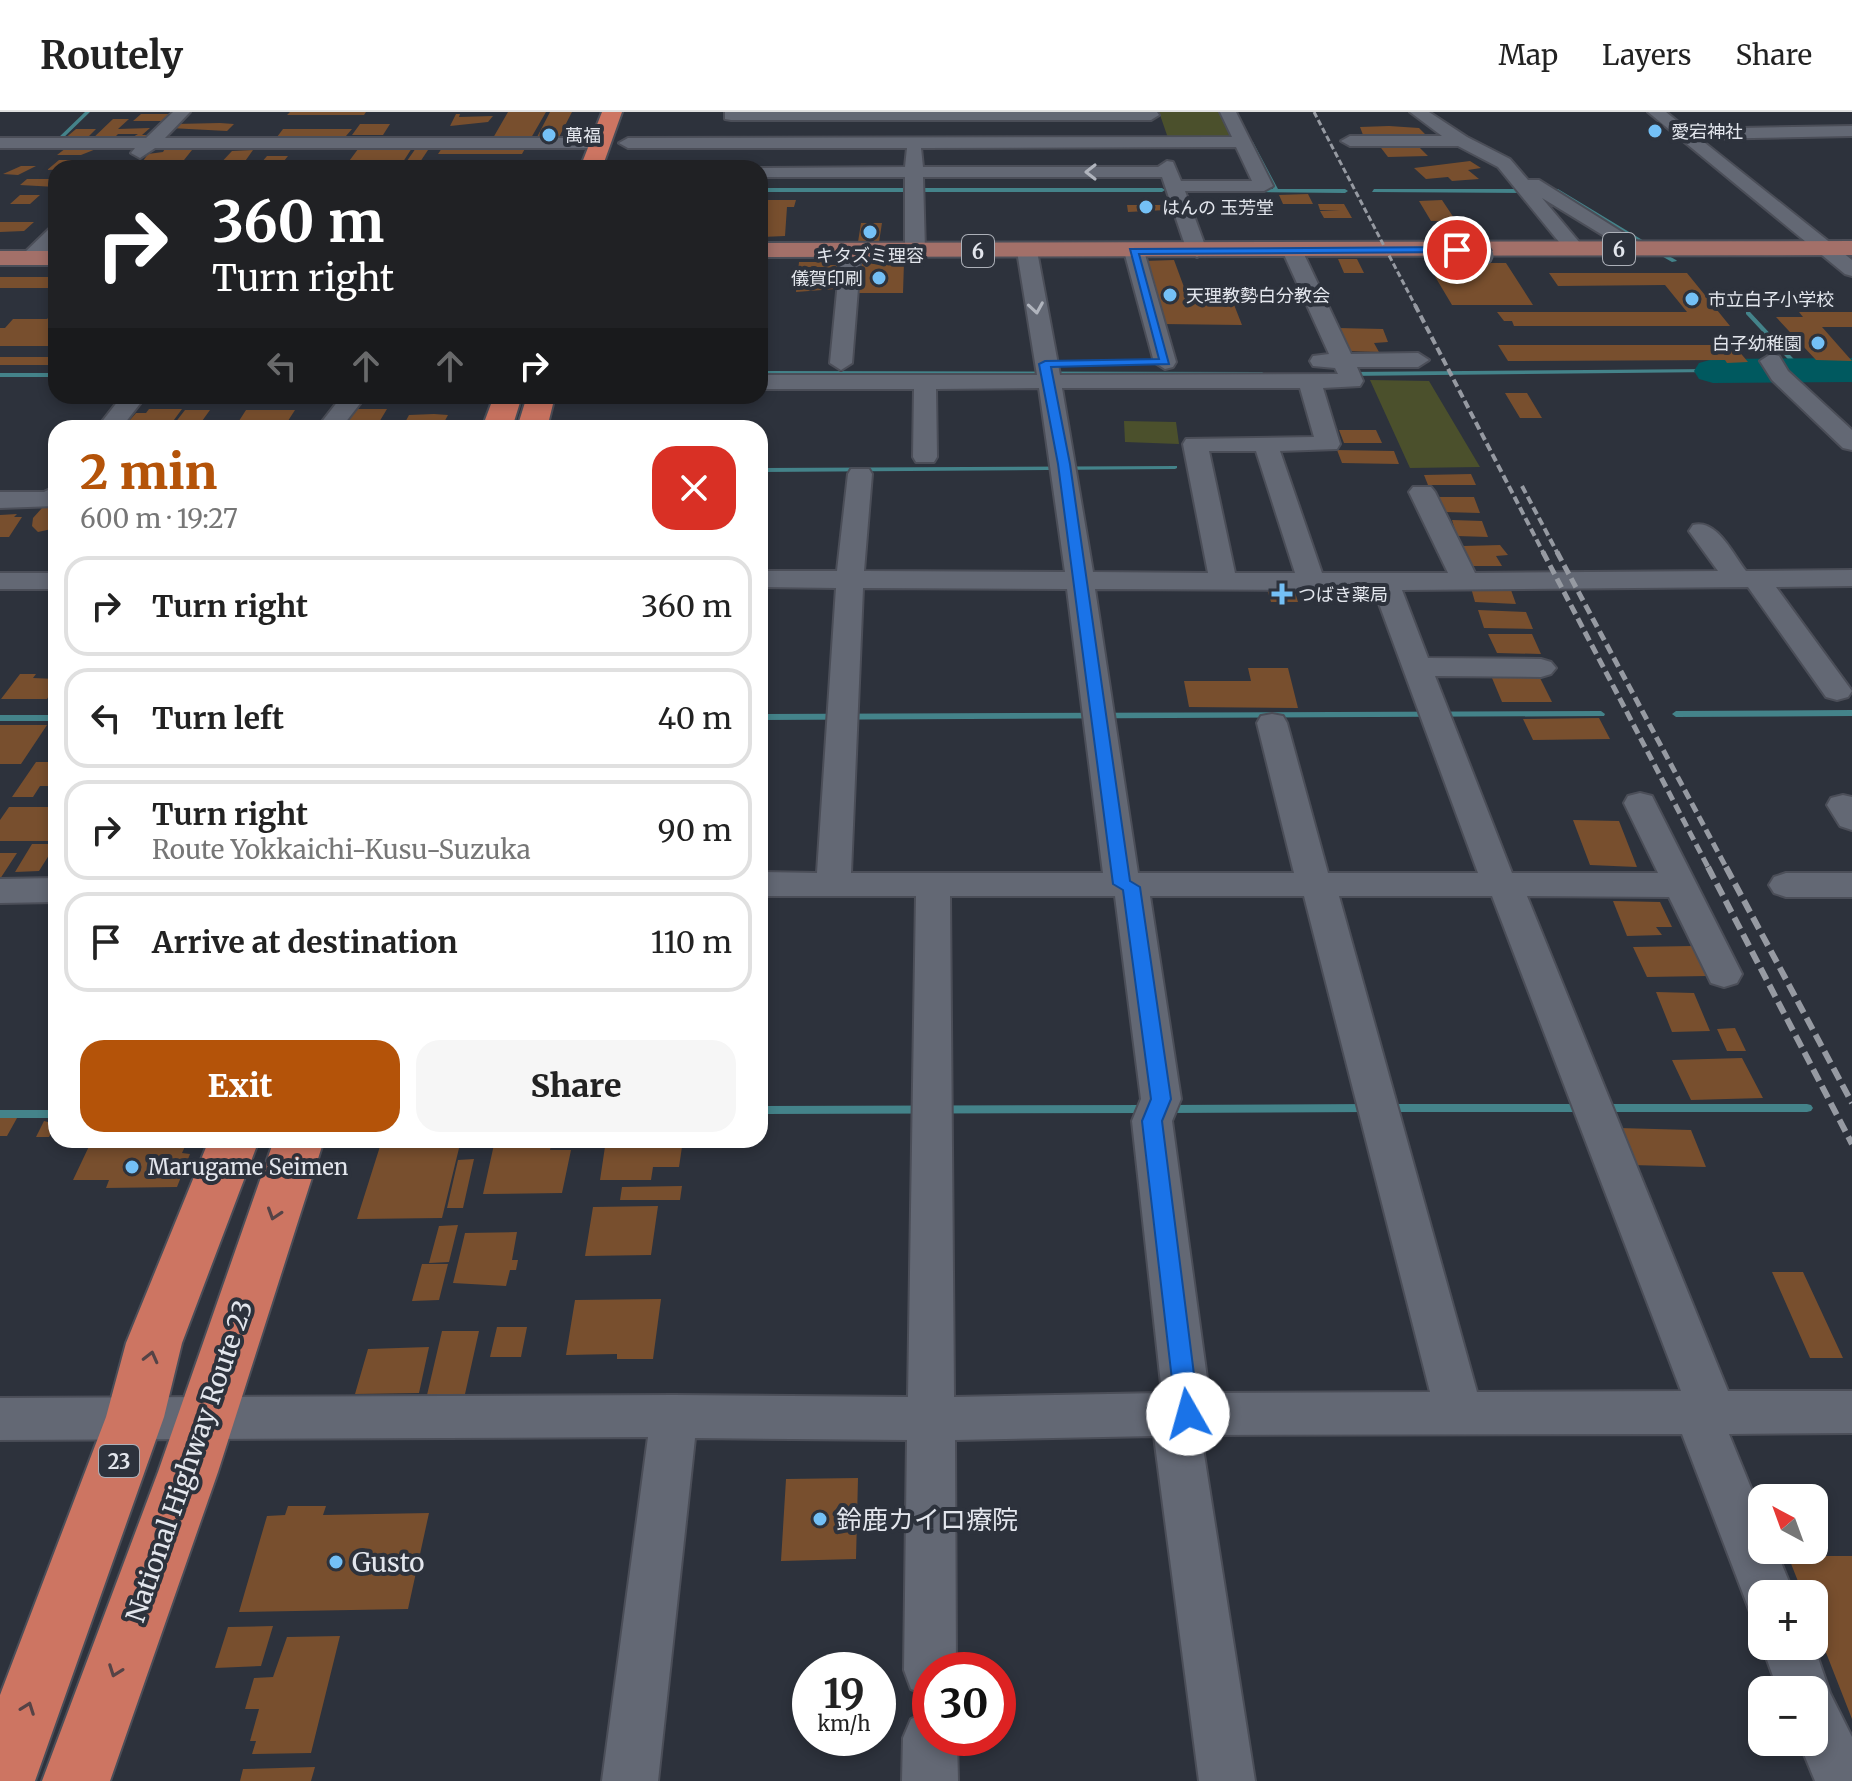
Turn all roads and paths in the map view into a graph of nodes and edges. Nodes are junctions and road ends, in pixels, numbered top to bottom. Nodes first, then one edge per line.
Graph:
1 (182, 112) edge
2 (612, 112) edge
3 (1228, 112) edge
4 (1418, 112) edge
5 (1656, 112) edge
6 (1830, 112) edge
7 (731, 114) edge
8 (914, 114) edge
9 (1150, 114) edge
10 (1852, 129) edge
11 (631, 132) joint
12 (1684, 134) junction
13 (1350, 141) dead end
14 (1461, 141) junction
15 (1159, 142) junction
16 (1241, 142) junction
17 (0, 143) edge
18 (150, 143) junction
19 (601, 143) junction
20 (914, 143) junction
21 (722, 149) junction
22 (132, 160) edge
23 (594, 160) edge
24 (622, 160) edge
25 (768, 173) edge
26 (915, 184) junction
27 (1173, 184) junction
28 (1532, 188) junction
29 (48, 241) edge
30 (1852, 248) edge
31 (1575, 249) junction
32 (1639, 249) junction
33 (1826, 249) junction
34 (768, 250) edge
35 (1292, 250) junction
36 (851, 251) junction
37 (915, 251) junction
38 (1027, 251) junction
39 (1134, 251) junction
40 (1197, 251) junction
41 (0, 258) edge
42 (30, 258) junction
43 (48, 258) edge
44 (1852, 270) edge
45 (1418, 360) dead end
46 (1165, 362) junction
47 (768, 363) edge
48 (841, 363) junction
49 (1347, 368) junction
50 (1775, 368) dead end
51 (1046, 372) junction
52 (925, 381) junction
53 (1309, 381) junction
54 (768, 382) edge
55 (128, 404) edge
56 (348, 404) edge
57 (115, 420) edge
58 (335, 420) edge
59 (1852, 443) edge
60 (1266, 445) junction
61 (925, 457) dead end
62 (860, 474) dead end
63 (1422, 492) dead end
64 (0, 500) edge
65 (48, 500) edge
66 (1702, 531) dead end
67 (1746, 578) junction
68 (1852, 578) edge
69 (768, 579) edge
70 (850, 579) junction
71 (1081, 579) junction
72 (1465, 580) junction
73 (0, 581) edge
74 (48, 581) edge
75 (1311, 581) junction
76 (1223, 582) junction
77 (1385, 582) junction
78 (1419, 667) junction
79 (1541, 668) dead end
80 (1837, 691) dead end
81 (1272, 723) dead end
82 (1640, 803) dead end
83 (48, 884) edge
84 (768, 884) edge
85 (833, 884) junction
86 (933, 885) junction
87 (1681, 885) junction
88 (1786, 885) dead end
89 (1852, 885) edge
90 (1127, 886) junction
91 (1502, 886) junction
92 (1317, 887) junction
93 (0, 891) edge
94 (1724, 974) dead end
95 (231, 1148) edge
96 (296, 1148) edge
97 (1459, 1412) junction
98 (1852, 1412) edge
99 (1705, 1413) junction
100 (1182, 1415) junction
101 (674, 1416) junction
102 (135, 1417) junction
103 (0, 1419) edge
104 (930, 1419) junction
105 (205, 1420) junction
106 (1763, 1580) edge
107 (930, 1652) edge
108 (1828, 1746) edge
109 (930, 1756) edge
110 (1, 1781) edge
111 (76, 1781) edge
112 (630, 1781) edge
113 (930, 1781) edge
114 (1227, 1781) edge
115 (1843, 1781) edge

1 - 18 street
2 - 19 highway
3 - 16 street
4 - 14 street
5 - 12 street
6 - 10 street
7 - 8 street
7 - 21 street
8 - 9 street
8 - 20 street
9 - 15 street
10 - 12 street
11 - 21 street
11 - 24 highway
12 - 33 street
13 - 14 street
14 - 28 street
15 - 16 street
15 - 20 street
15 - 27 street
16 - 27 street
17 - 18 street
18 - 19 street
18 - 22 street
19 - 23 highway
20 - 21 street
20 - 26 street
25 - 26 street
27 -> 26 street
26 - 37 street
27 - 40 street
28 - 31 street
28 - 32 street
29 - 42 street
30 - 33 main road, 6
31 - 32 main road, 6
31 - 35 main road, 6
32 - 33 main road, 6
33 - 44 street
34 - 36 main road, 6
35 - 40 main road, 6
35 - 49 street
36 - 37 main road, 6
36 - 48 street
37 - 38 main road, 6
38 - 39 main road, 6
38 -> 51 street
39 - 40 main road, 6
39 - 46 street
41 - 42 main road
42 - 43 main road
45 - 49 street
46 - 49 street
46 - 51 street
47 - 48 street
48 - 51 street
49 - 53 street
50 - 59 street
51 - 52 street
51 - 53 street
51 - 71 street
52 - 54 street
52 - 61 street
53 - 60 street
55 - 57 street
56 - 58 street
60 - 75 street
60 - 76 street
62 - 70 street
63 - 72 street
64 - 65 street
66 - 67 street
67 - 68 street
67 - 72 street
67 - 80 street
69 - 70 street
70 - 71 street
70 - 85 street
71 - 76 street
71 - 90 street
72 - 77 street
73 - 74 street
75 - 76 street
75 - 77 street
77 - 78 street
78 - 79 street
78 - 91 street
81 - 92 street
82 - 87 street
83 - 93 street
84 - 85 street
85 - 86 street
86 - 90 street
86 - 104 street
87 - 91 street
87 - 94 street
88 - 89 street
90 - 92 street
90 - 100 street
91 - 92 street
91 - 99 street
92 - 97 street
102 -> 95 highway, 23
96 -> 105 highway, National Highway Route 23
97 - 99 street
97 - 100 street
98 - 99 street
99 - 106 street
100 - 104 street
100 - 114 street
101 - 104 street
101 - 105 street
101 - 112 street
102 - 103 street
102 - 105 street
110 -> 102 highway, 23
104 - 107 street
105 -> 111 highway, National Highway Route 23
108 - 115 street
109 - 113 street

